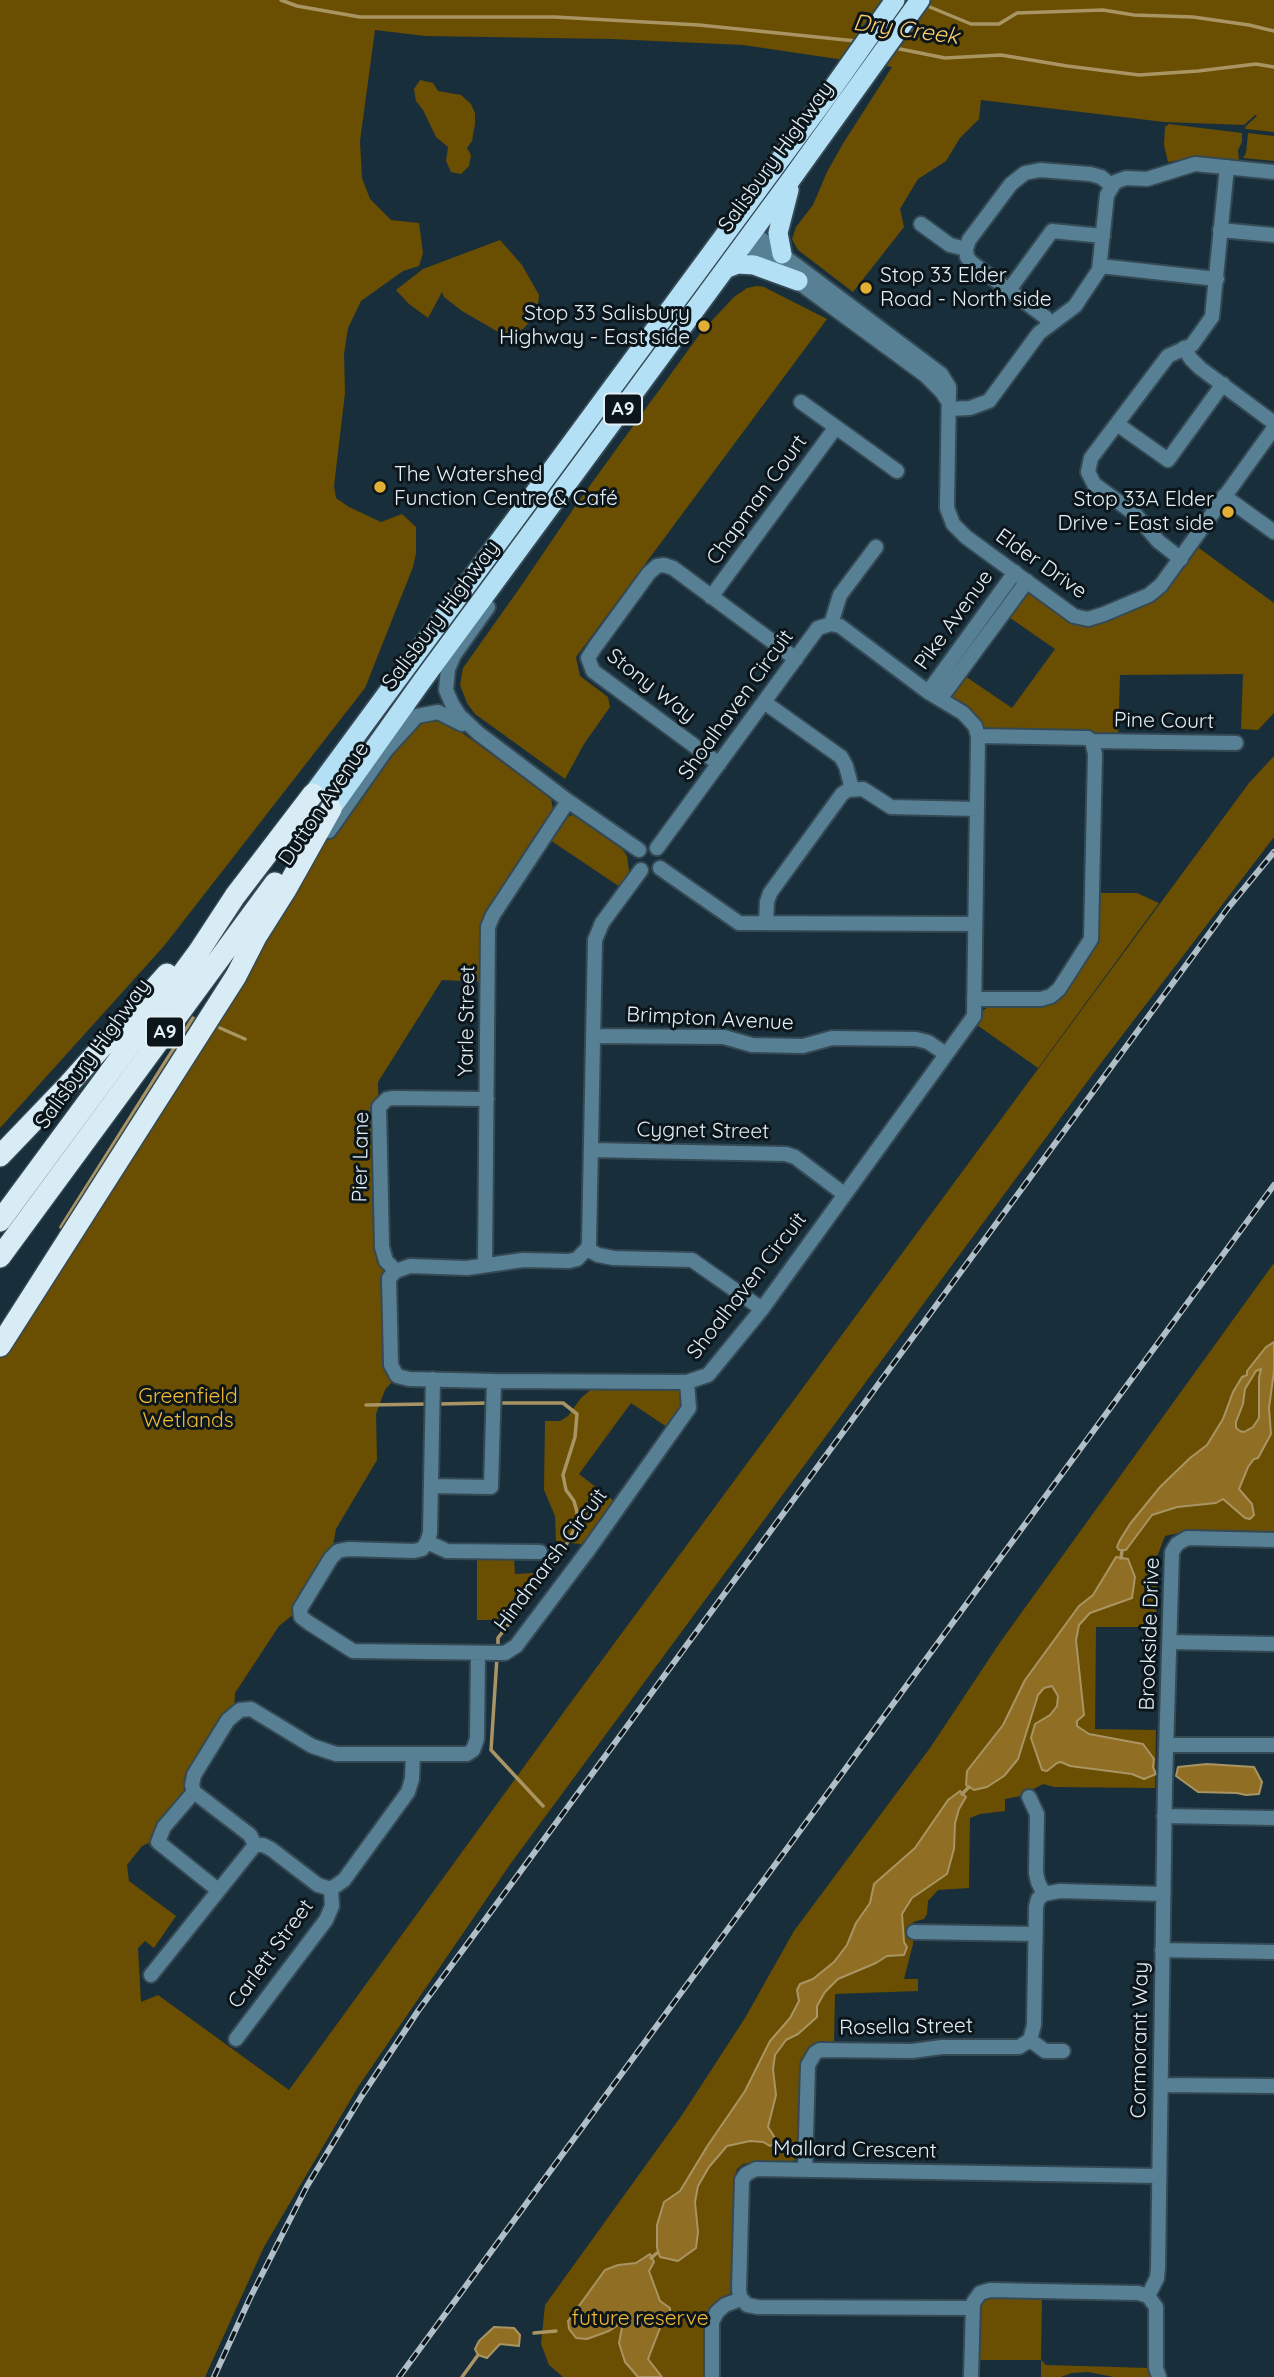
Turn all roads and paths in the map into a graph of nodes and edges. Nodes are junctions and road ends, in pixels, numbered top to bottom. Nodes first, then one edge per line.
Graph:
1 (895, 0) edge
2 (920, 0) edge
3 (837, 98) junction
4 (1227, 167) junction
5 (1274, 172) edge
6 (792, 178) junction
7 (1112, 186) junction
8 (921, 224) dead end
9 (730, 227) junction
10 (1220, 230) junction
11 (1274, 235) edge
12 (1103, 236) junction
13 (749, 237) junction
14 (966, 249) junction
15 (782, 254) junction
16 (1100, 266) junction
17 (725, 269) junction
18 (1217, 279) junction
19 (798, 281) junction
20 (1009, 290) junction
21 (1050, 325) junction
22 (1184, 348) junction
23 (1223, 384) junction
24 (801, 402) dead end
25 (948, 405) junction
26 (1117, 424) junction
27 (1274, 426) edge
28 (836, 427) junction
29 (897, 471) dead end
30 (1224, 496) junction
31 (1274, 531) edge
32 (505, 534) junction
33 (876, 547) dead end
34 (521, 548) junction
35 (1181, 559) junction
36 (1021, 577) junction
37 (711, 597) junction
38 (831, 624) junction
39 (796, 659) junction
40 (934, 695) junction
41 (764, 702) junction
42 (478, 733) junction
43 (978, 736) junction
44 (1092, 741) junction
45 (1236, 743) dead end
46 (719, 764) junction
47 (852, 789) junction
48 (313, 794) joint
49 (568, 801) junction
50 (331, 809) junction
51 (977, 809) junction
52 (657, 848) junction
53 (639, 850) junction
54 (660, 868) junction
55 (641, 870) junction
56 (235, 896) junction
57 (766, 923) junction
58 (975, 924) junction
59 (236, 976) junction
60 (974, 999) junction
61 (593, 1036) junction
62 (946, 1054) junction
63 (487, 1098) junction
64 (591, 1150) junction
65 (0, 1156) edge
66 (844, 1194) junction
67 (0, 1221) edge
68 (587, 1249) junction
69 (0, 1257) edge
70 (485, 1265) junction
71 (396, 1271) junction
72 (762, 1309) junction
73 (0, 1346) edge
74 (433, 1379) junction
75 (687, 1382) junction
76 (494, 1394) junction
77 (431, 1486) junction
78 (1274, 1540) edge
79 (427, 1542) junction
80 (540, 1552) dead end
81 (1170, 1642) junction
82 (1274, 1644) edge
83 (484, 1653) junction
84 (1274, 1745) edge
85 (1166, 1751) junction
86 (413, 1755) junction
87 (1165, 1784) joint
88 (194, 1792) junction
89 (1029, 1797) dead end
90 (1164, 1816) junction
91 (1274, 1818) edge
92 (255, 1845) junction
93 (331, 1889) junction
94 (218, 1890) junction
95 (1044, 1894) junction
96 (1163, 1894) junction
97 (914, 1932) dead end
98 (1034, 1934) junction
99 (1162, 1950) junction
100 (1274, 1952) edge
101 (151, 1975) dead end
102 (236, 2039) dead end
103 (1030, 2040) junction
104 (1063, 2051) dead end
105 (1161, 2085) junction
106 (1274, 2086) edge
107 (805, 2169) junction
108 (1158, 2176) junction
109 (1148, 2296) junction
110 (741, 2299) junction
111 (973, 2308) junction
112 (712, 2377) edge
113 (971, 2377) edge
114 (1159, 2377) edge

1 - 3 highway, Salisbury Highway / A9
2 - 3 highway, Salisbury Highway / A9
3 - 6 highway, Salisbury Highway / A9
3 - 9 highway, Salisbury Highway / A9
4 - 5 street
4 - 7 street
4 - 10 street
6 - 13 highway, Salisbury Highway / A9
6 - 15 highway
7 - 12 street
7 - 14 street
8 - 14 street
9 - 13 highway
9 - 32 highway, Salisbury Highway / A9
10 - 11 street
10 - 18 street
12 - 16 street
12 - 20 street
13 - 15 street, Elder Drive
13 - 17 highway, Salisbury Highway / A9
13 - 19 street
14 - 20 street
15 - 25 street, Elder Drive
16 - 18 street
16 - 21 street
17 - 19 highway
17 - 34 highway, Salisbury Highway / A9
18 - 22 street
19 - 25 street
20 - 21 street
21 - 25 street
22 - 23 street
22 - 26 street
23 - 26 street
23 - 27 street
24 - 28 street, Chapman Court
25 - 36 street, Elder Drive
26 - 35 street
27 - 30 street, Elder Drive
28 - 29 street, Chapman Court
28 - 37 street, Chapman Court
30 - 31 street
30 - 35 street, Elder Drive
32 - 34 highway
32 - 48 highway, Salisbury Highway / A9
33 - 38 street
34 - 42 street, Dutton Avenue
34 - 50 highway, Salisbury Highway / A9
35 - 36 street, Elder Drive
36 - 40 street, Pike Avenue
37 - 39 street, Stony Way
37 - 46 street, Stony Way
38 - 39 street, Shoalhaven Circuit
38 - 40 street
39 - 41 street, Shoalhaven Circuit
40 - 43 street
41 - 46 street, Shoalhaven Circuit
41 - 47 street
42 - 49 street, Dutton Avenue
42 - 59 street, Dutton Avenue
43 - 44 street, Pine Court
43 - 51 street, Shoalhaven Circuit
44 - 45 street, Pine Court
44 - 60 street
46 - 52 street, Shoalhaven Circuit
47 - 51 street
47 - 57 street
48 - 56 highway, Salisbury Highway / A9
49 - 53 street, Dutton Avenue
49 - 63 street, Yarle Street
50 - 59 highway
50 - 69 highway, Salisbury Highway / A9
51 - 58 street, Shoalhaven Circuit
52 - 53 street
52 - 54 street
53 - 55 street
54 - 55 street
54 - 57 street
55 - 61 street
56 - 65 highway
56 - 67 highway, Salisbury Highway / A9
57 - 58 street
58 - 60 street, Shoalhaven Circuit
59 - 73 highway
60 - 62 street, Shoalhaven Circuit
61 - 62 street, Brimpton Avenue
61 - 64 street
62 - 66 street, Shoalhaven Circuit
63 - 70 street, Yarle Street
63 - 71 street, Pier Lane
64 - 66 street, Cygnet Street
64 - 68 street
66 - 72 street, Shoalhaven Circuit
68 - 70 street
68 - 72 street
70 - 71 street
71 - 74 street, Shoalhaven Circuit
72 - 75 street, Shoalhaven Circuit
74 - 76 street, Shoalhaven Circuit
74 - 77 street
75 - 76 street, Shoalhaven Circuit
75 - 83 street, Hindmarsh Circuit
76 - 77 street
77 - 79 street
78 - 81 street, Brookside Drive
79 - 80 street
79 - 83 street, Hindmarsh Circuit
81 - 82 street
81 - 85 street, Brookside Drive
83 - 86 street
84 - 85 street
85 - 87 street, Brookside Drive
86 - 88 street
86 - 93 street
87 - 90 street, Cormorant Way
88 - 92 street
88 - 94 street
89 - 95 street
90 - 91 street
90 - 96 street, Cormorant Way
92 - 93 street
92 - 94 street
93 - 102 street, Carlett Street
94 - 101 street
95 - 96 street
95 - 98 street
96 - 99 street, Cormorant Way
97 - 98 street
98 - 103 street
99 - 100 street
99 - 105 street, Cormorant Way
103 - 104 street
103 - 107 street, Rosella Street
105 - 106 street
105 - 108 street, Cormorant Way
107 - 108 street, Mallard Crescent
107 - 110 street, Mallard Crescent
108 - 109 street, Cormorant Way
109 - 111 street
109 - 114 street
110 - 111 street
110 - 112 street
111 - 113 street

